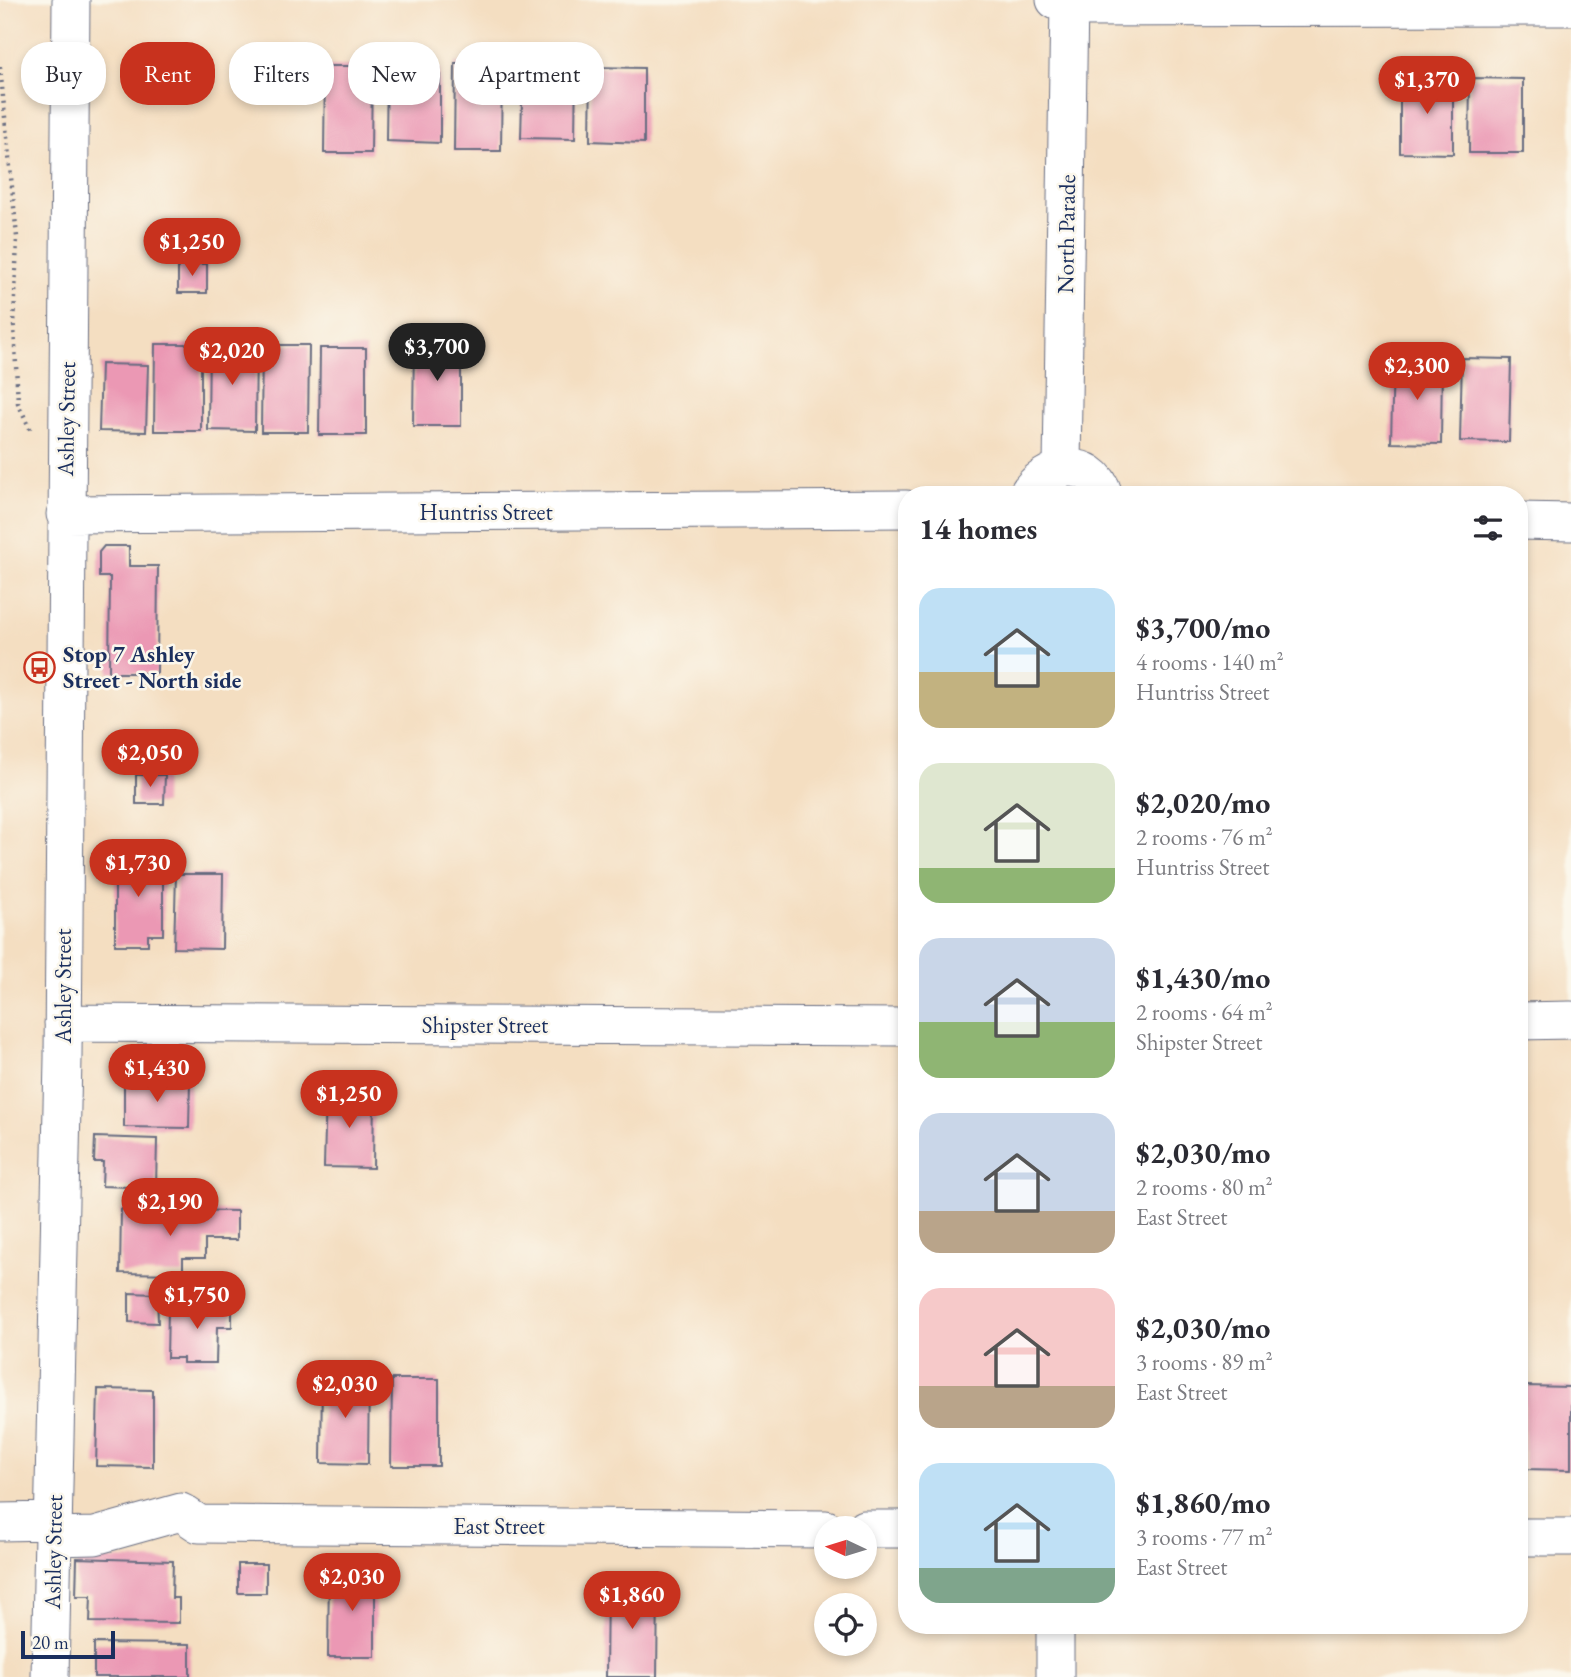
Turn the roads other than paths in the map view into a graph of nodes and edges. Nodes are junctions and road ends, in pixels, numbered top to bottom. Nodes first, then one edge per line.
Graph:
1 (71, 0) edge
2 (1064, 3) edge
3 (1571, 7) edge
4 (1062, 467) junction
5 (1034, 486) edge
6 (1100, 486) edge
7 (898, 509) edge
8 (65, 514) junction
9 (1528, 521) edge
10 (1571, 522) edge
11 (1571, 1020) edge
12 (1528, 1021) edge
13 (63, 1023) junction
14 (898, 1027) edge
15 (0, 1522) edge
16 (53, 1529) junction
17 (814, 1529) edge
18 (877, 1529) edge
19 (898, 1529) edge
20 (1528, 1537) edge
21 (1571, 1537) edge
22 (1055, 1634) edge
23 (50, 1677) edge
24 (1055, 1677) edge

1 - 8 street, Ashley Street
2 - 3 street
2 - 4 street, North Parade
4 - 5 street
4 - 6 street
7 - 8 street, Huntriss Street
8 - 13 street, Ashley Street
9 - 10 street
11 - 12 street
13 - 14 street, Shipster Street
13 - 16 street, Ashley Street
15 - 16 street, East Street
16 - 17 street, East Street
16 - 23 street, Ashley Street
18 - 19 street
20 - 21 street
22 - 24 street

